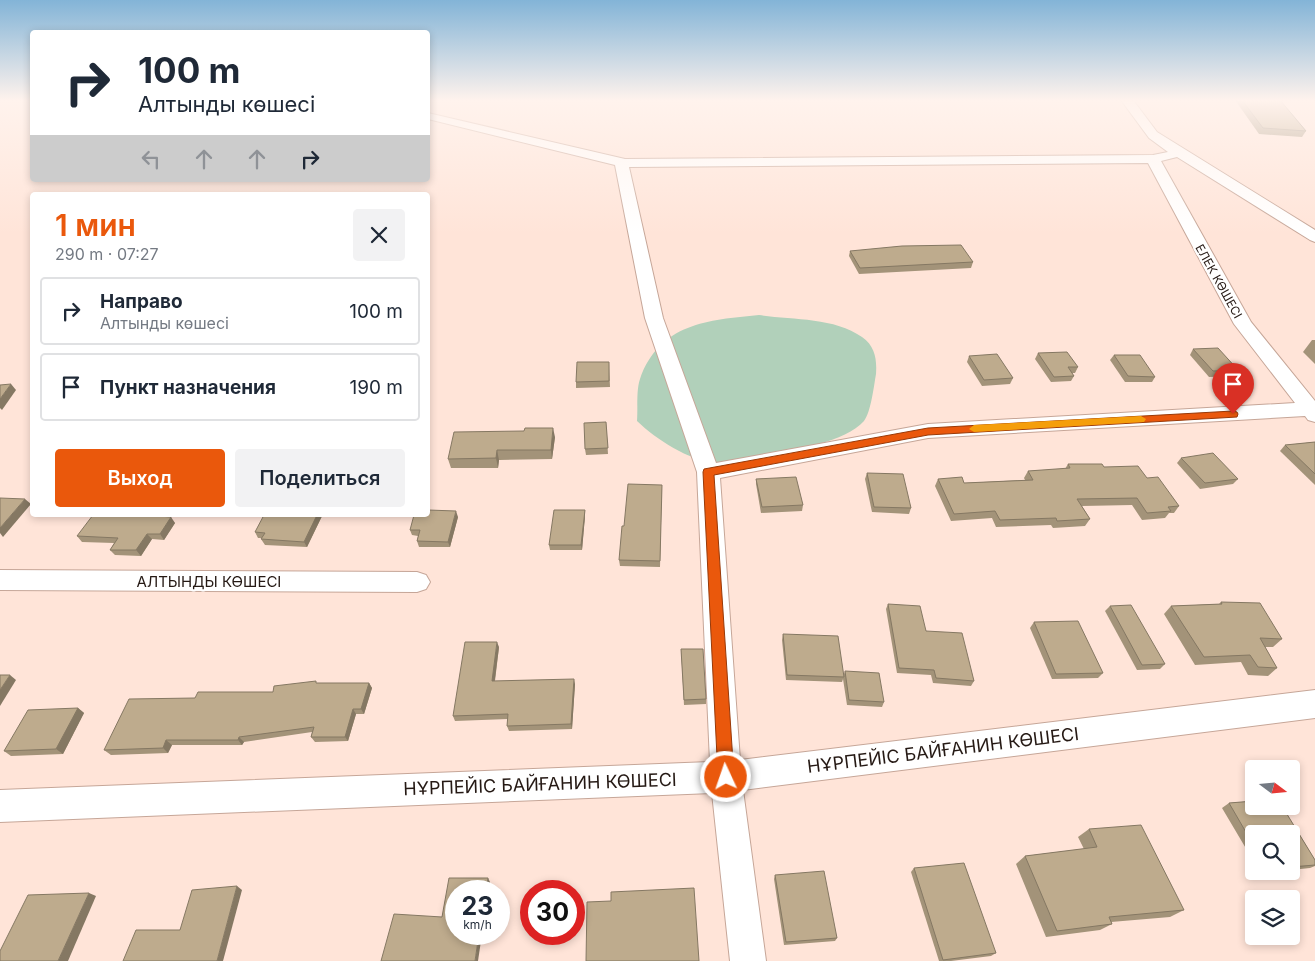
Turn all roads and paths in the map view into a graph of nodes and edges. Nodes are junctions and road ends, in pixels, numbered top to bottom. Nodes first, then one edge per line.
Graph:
1 (549, 145) edge
2 (1167, 145) edge
3 (1179, 153) junction
4 (1153, 159) junction
5 (622, 164) junction
6 (1315, 237) edge
7 (1313, 411) edge
8 (708, 472) junction
9 (0, 580) edge
10 (417, 582) dead end
11 (1315, 704) edge
12 (726, 777) junction
13 (0, 806) edge
14 (748, 961) edge

1 - 5 street
2 - 3 street
3 - 4 street
3 - 6 street
4 - 5 street
4 - 7 street, ЕЛЕК КӨШЕСІ
5 - 8 street
7 - 8 street
8 - 12 street
9 - 10 street, АЛТЫНДЫ КӨШЕСІ
11 - 12 street, НҰРПЕЙІС БАЙҒАНИН КӨШЕСІ
12 - 13 street, НҰРПЕЙІС БАЙҒАНИН КӨШЕСІ
12 - 14 street

